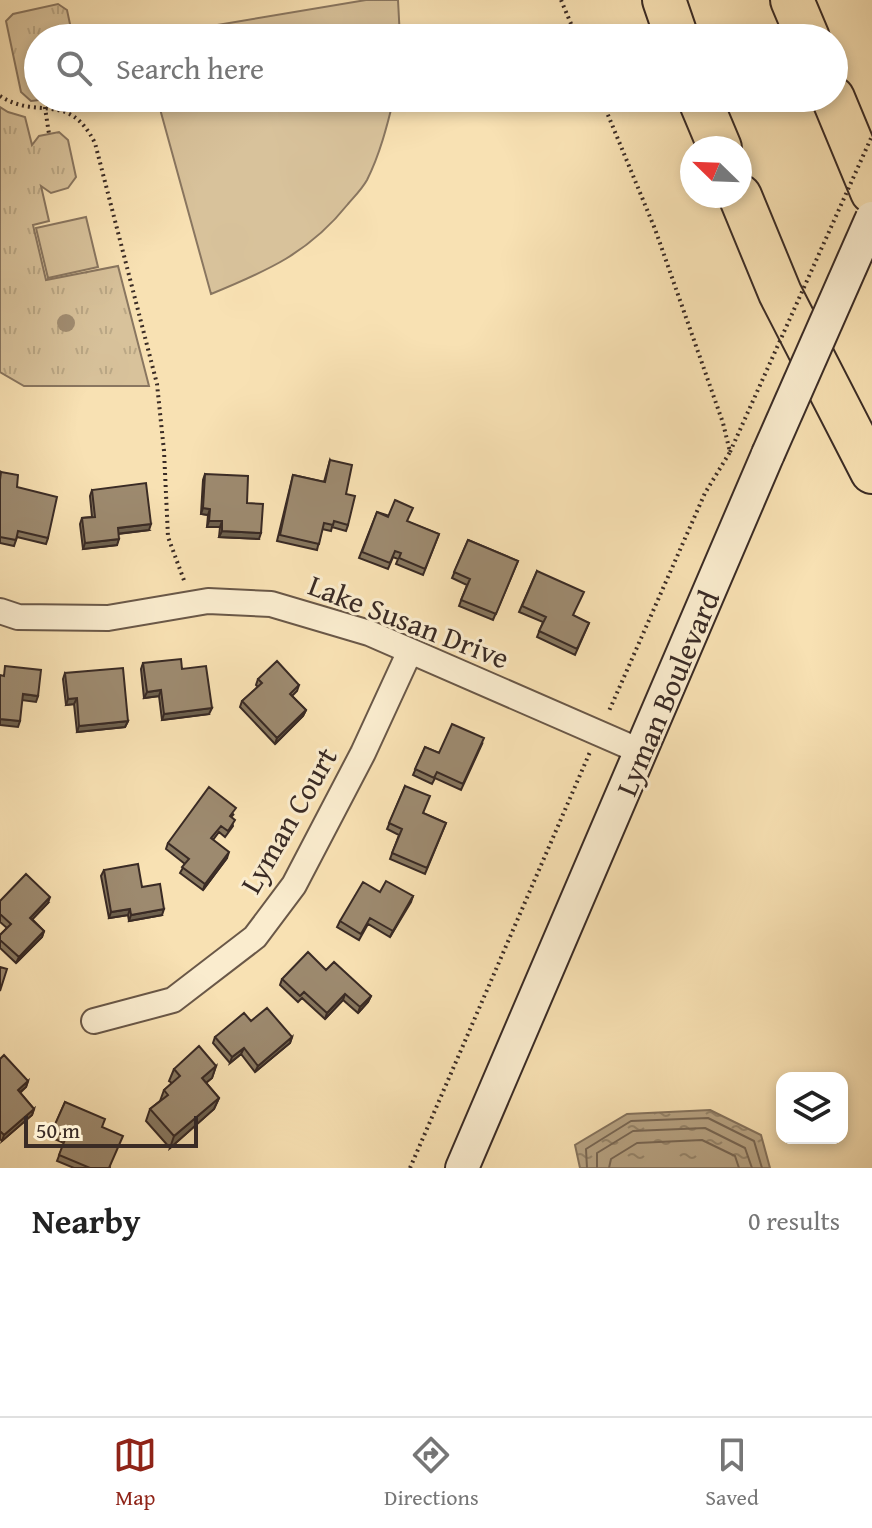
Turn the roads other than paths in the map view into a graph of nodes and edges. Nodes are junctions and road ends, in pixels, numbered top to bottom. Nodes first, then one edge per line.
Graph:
1 (664, 0) edge
2 (792, 0) edge
3 (672, 24) edge
4 (802, 24) edge
5 (705, 112) edge
6 (839, 112) edge
7 (715, 136) edge
8 (872, 192) edge
9 (745, 208) edge
10 (872, 218) edge
11 (872, 472) edge
12 (0, 611) edge
13 (410, 651) junction
14 (642, 752) junction
15 (94, 1021) dead end
16 (462, 1168) edge

1 - 3 highway
2 - 4 highway
5 - 7 highway
6 - 8 highway
9 - 11 highway
10 - 14 main road, Lyman Boulevard, bridge
12 - 13 street, Lake Susan Drive
13 - 14 street, Lake Susan Drive
13 - 15 street, Lyman Court
14 - 16 main road, Lyman Boulevard

